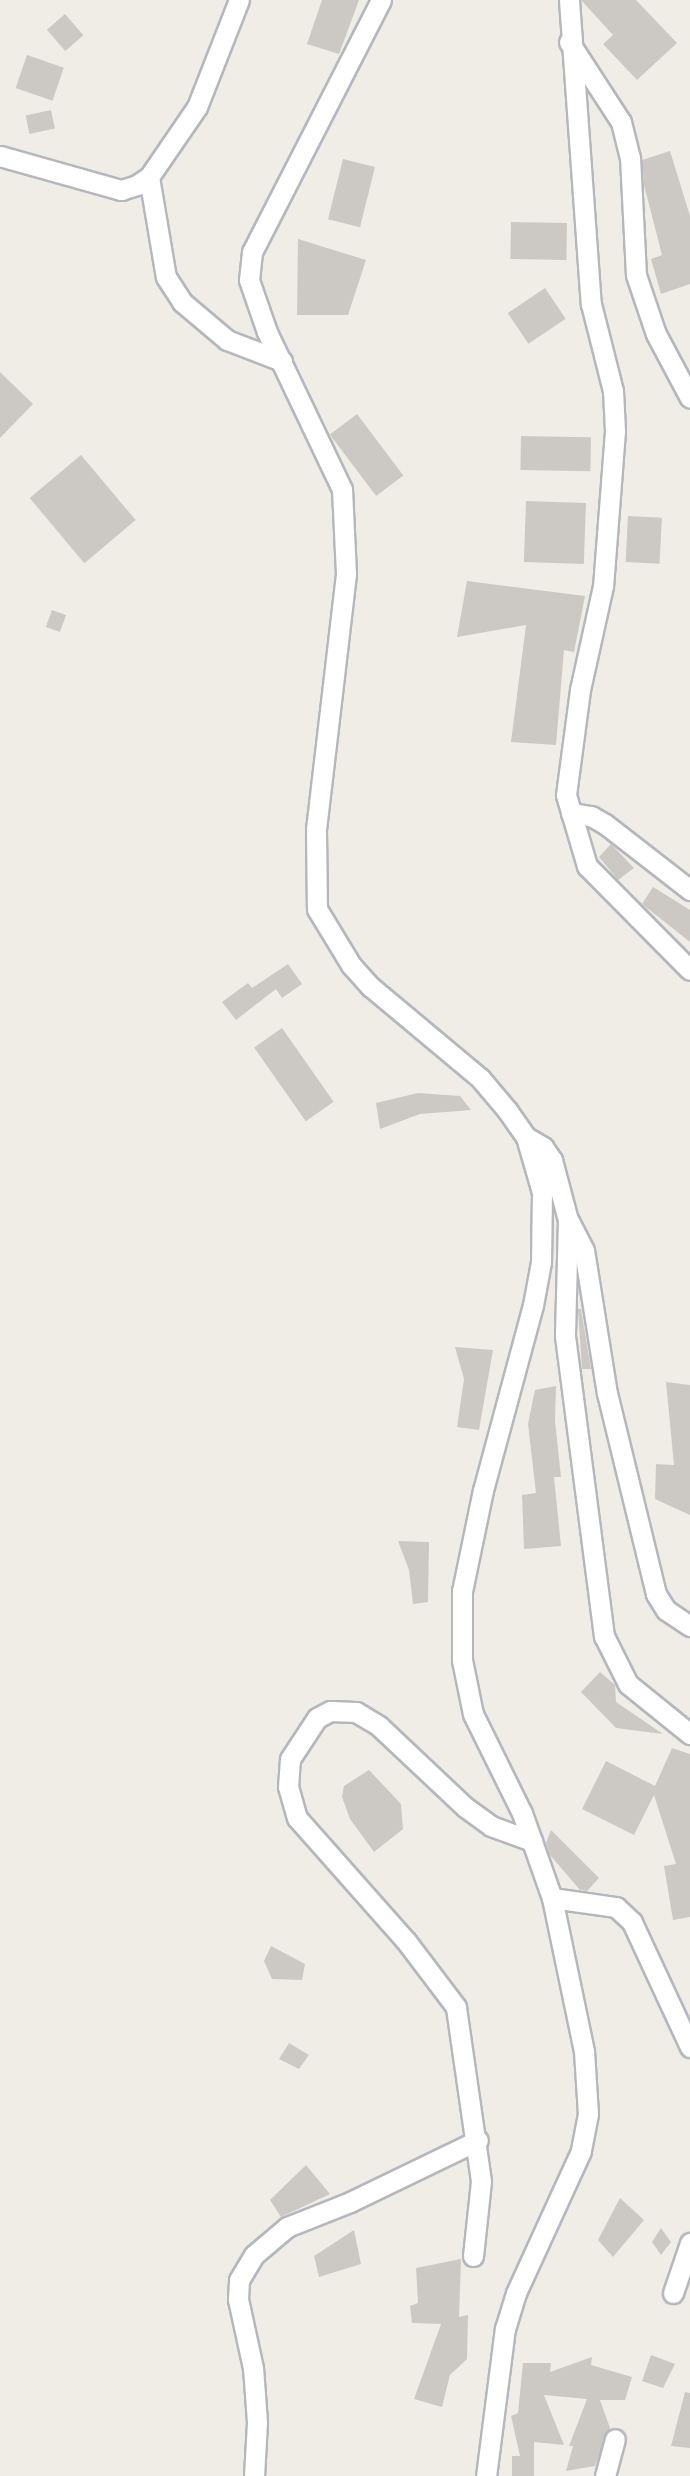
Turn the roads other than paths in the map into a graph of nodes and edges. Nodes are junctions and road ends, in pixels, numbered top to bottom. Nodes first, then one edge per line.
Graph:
1 (239, 0) edge
2 (381, 0) edge
3 (569, 0) edge
4 (568, 41) junction
5 (0, 156) edge
6 (149, 177) junction
7 (282, 361) junction
8 (690, 398) edge
9 (570, 813) junction
10 (690, 890) edge
11 (690, 970) edge
12 (526, 1137) junction
13 (568, 1220) junction
14 (539, 1270) junction
15 (565, 1274) junction
16 (690, 1626) edge
17 (690, 1734) edge
18 (532, 1841) junction
19 (552, 1898) junction
20 (690, 2047) edge
21 (478, 2140) junction
22 (690, 2243) edge
23 (473, 2256) dead end
24 (673, 2293) dead end
25 (615, 2439) dead end
26 (254, 2476) edge
27 (486, 2476) edge
28 (605, 2476) edge

1 - 6 street
2 - 7 street
3 - 4 street
4 - 8 street
4 - 9 street
5 - 6 street
6 - 7 street
7 - 12 street
9 - 10 street
9 - 11 street
12 - 13 street
12 - 14 street
13 - 15 street
13 - 16 street
14 - 15 street
14 - 18 street
15 - 17 street
18 - 19 street
18 - 21 street
19 - 20 street
19 - 27 street
21 - 23 street
21 - 26 street
22 - 24 street
25 - 28 street

